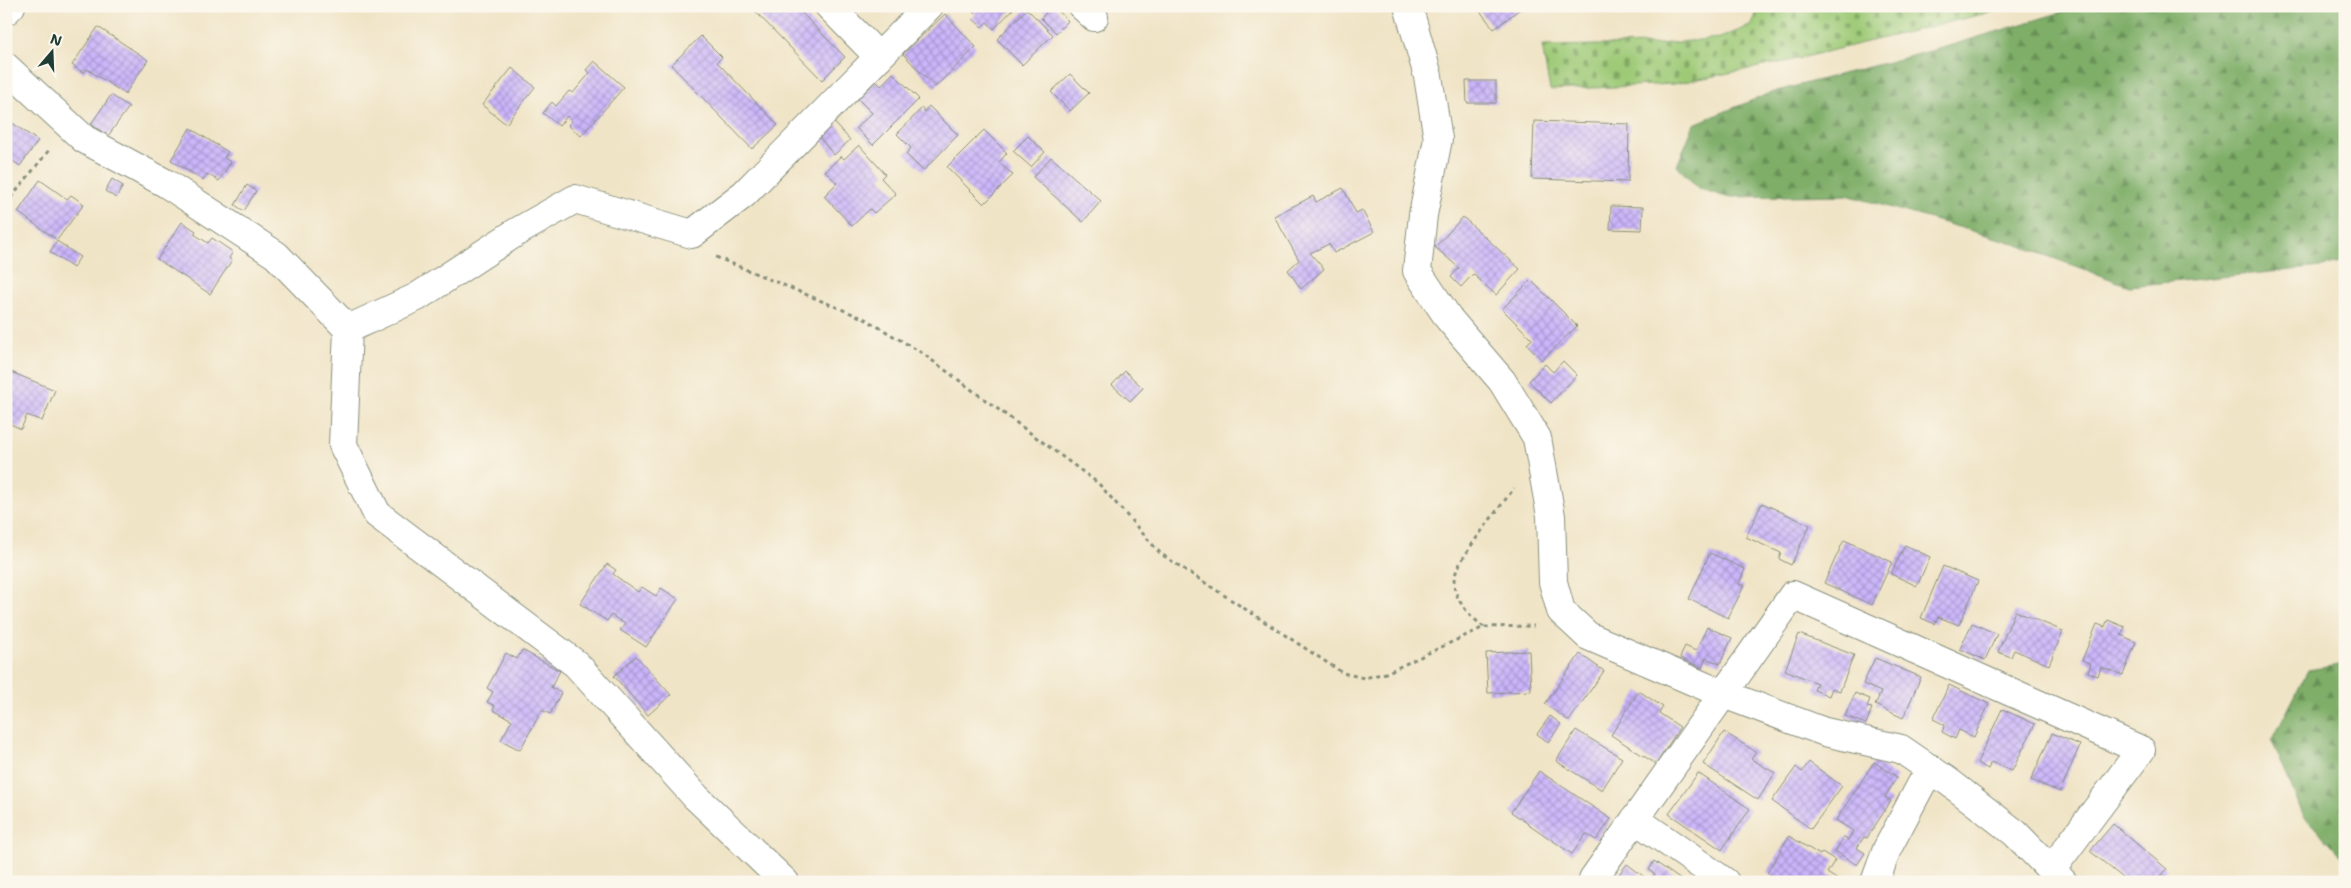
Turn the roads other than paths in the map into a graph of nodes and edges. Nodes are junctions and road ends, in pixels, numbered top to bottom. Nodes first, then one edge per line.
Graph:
1 (11, 6) edge
2 (829, 6) edge
3 (928, 6) edge
4 (1408, 6) edge
5 (6, 11) edge
6 (879, 57) junction
7 (6, 66) edge
8 (348, 329) junction
9 (1724, 694) junction
10 (1930, 768) junction
11 (1635, 819) junction
12 (2057, 876) edge
13 (1593, 879) dead end
14 (786, 882) edge
15 (1725, 882) edge
16 (1875, 882) edge

1 - 5 street
2 - 6 street
3 - 6 street
4 - 9 street
6 - 8 street
7 - 8 street
8 - 14 street
9 - 10 street
9 - 11 street
9 - 12 street
10 - 12 street
10 - 16 street
11 - 13 street
11 - 15 street

